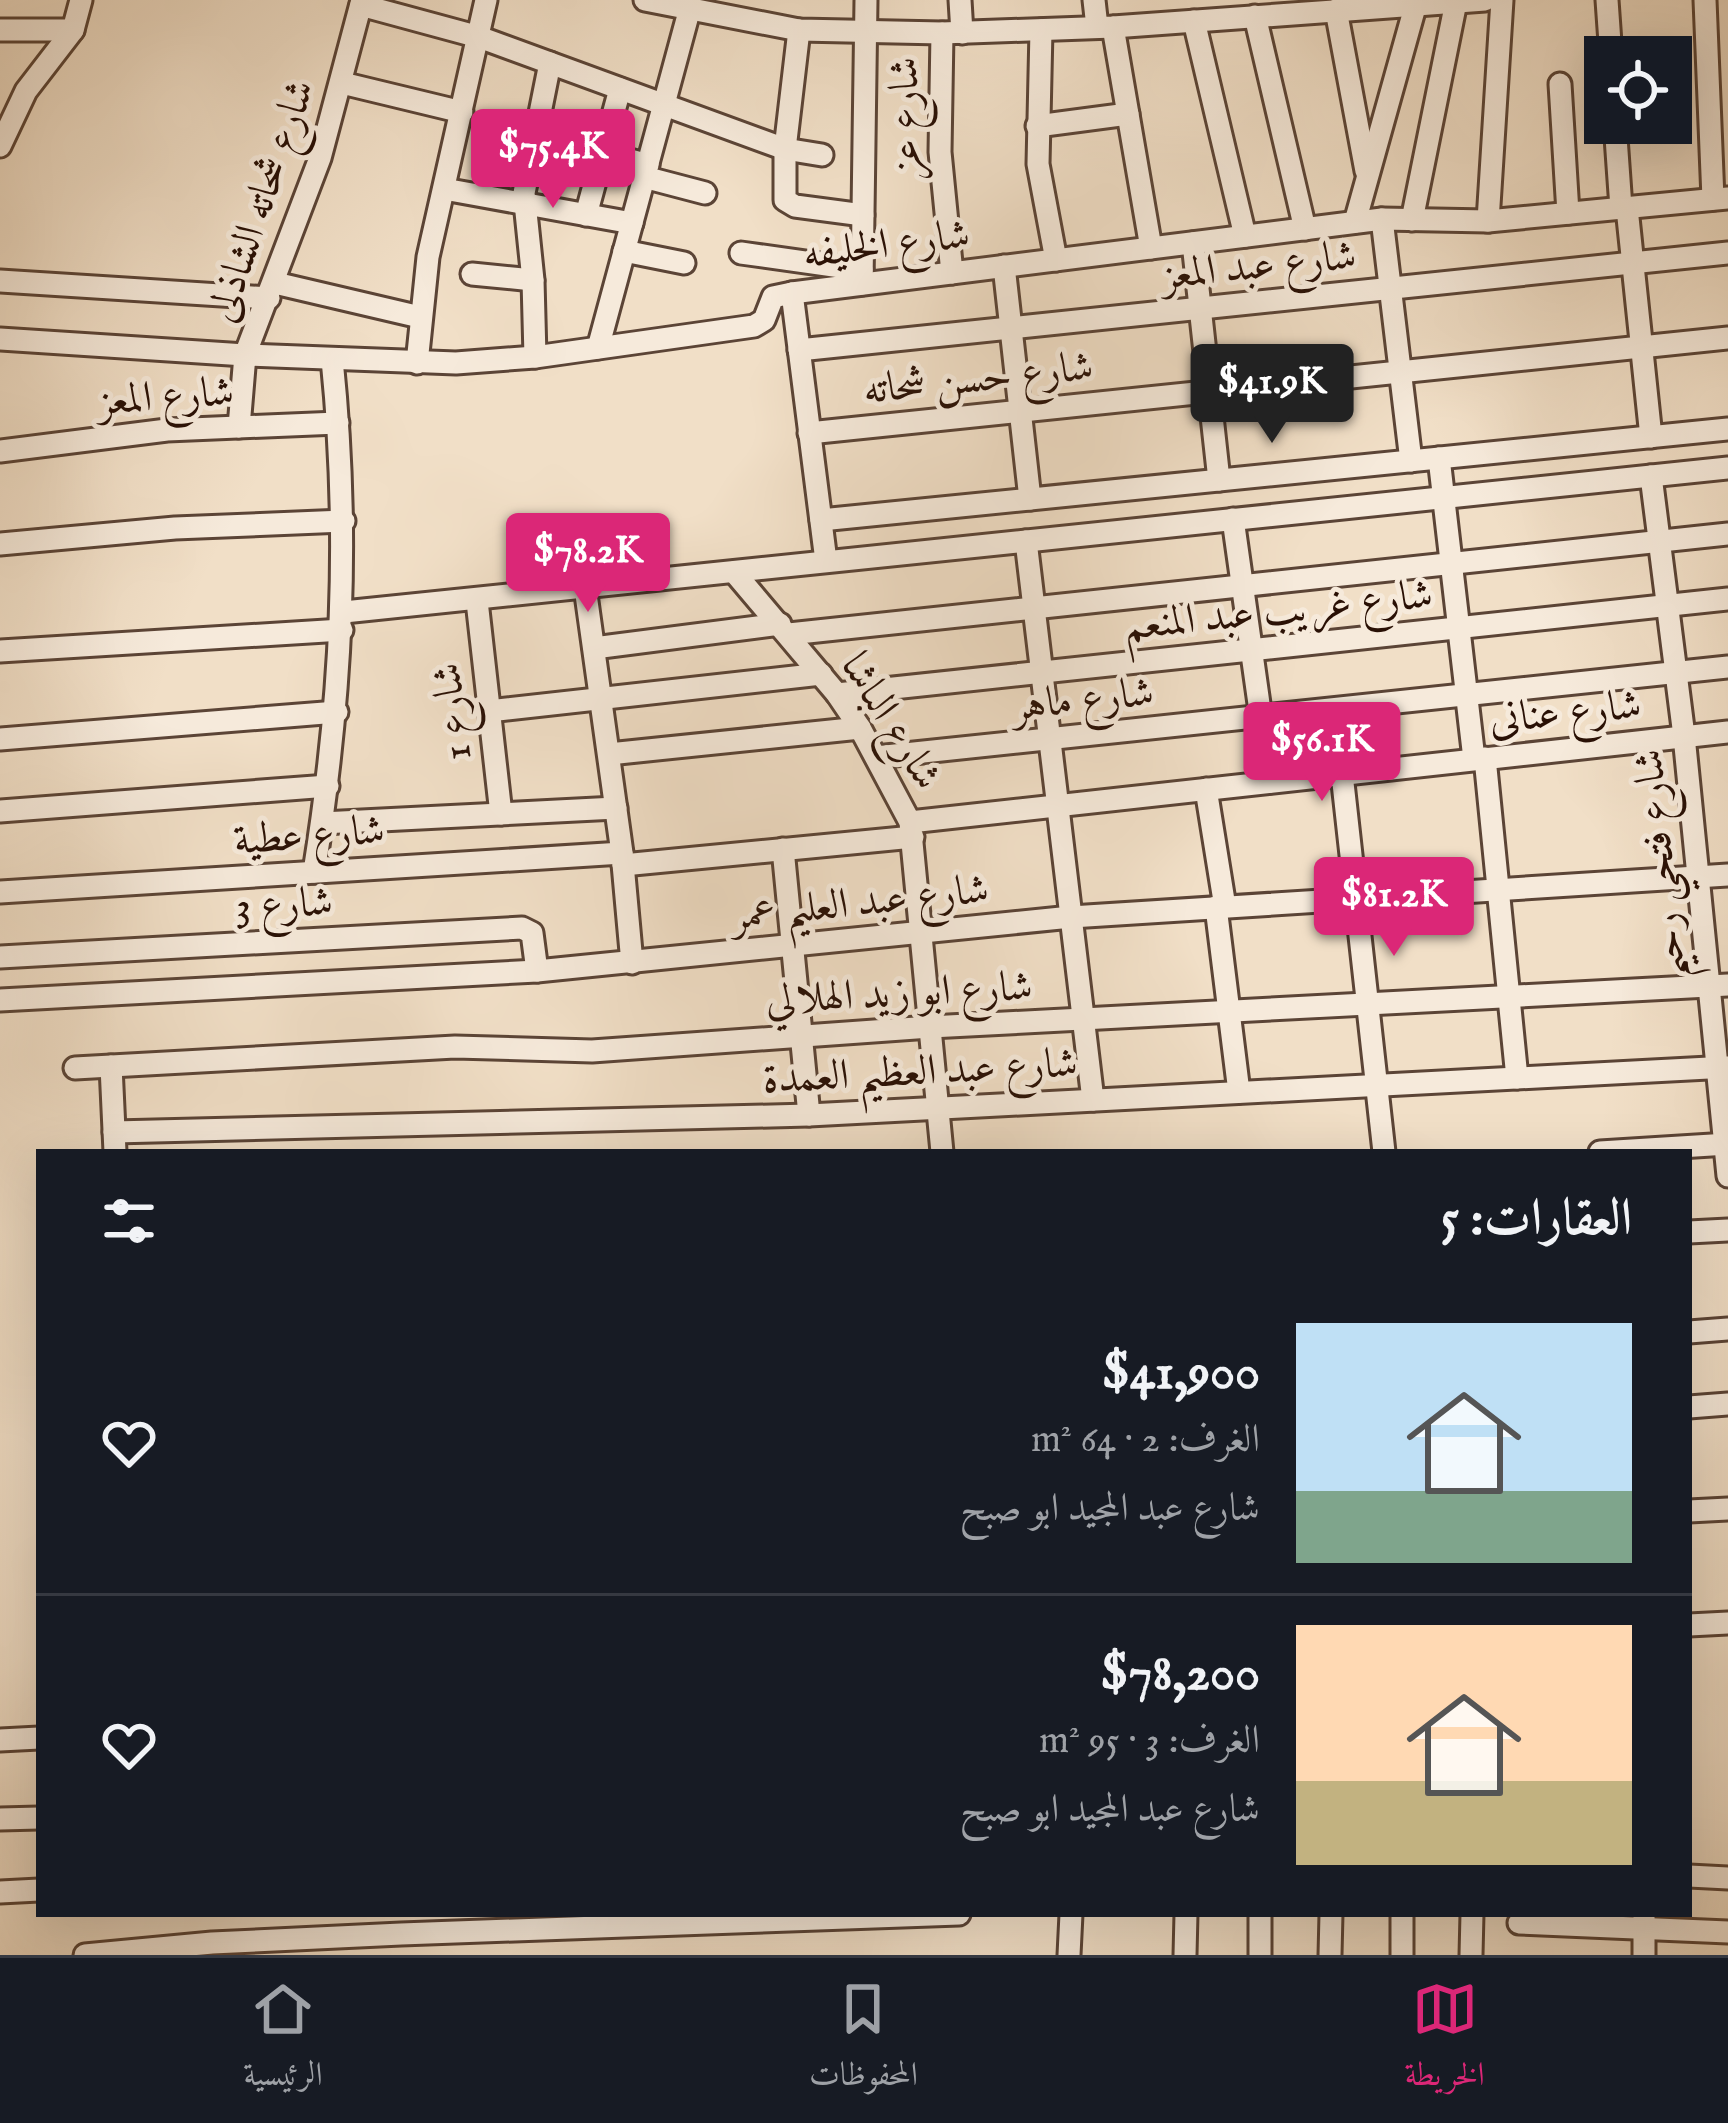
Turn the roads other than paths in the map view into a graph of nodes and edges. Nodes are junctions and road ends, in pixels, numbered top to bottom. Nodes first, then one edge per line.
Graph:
1 (81, 0) edge
2 (486, 0) edge
3 (866, 0) edge
4 (961, 0) edge
5 (1094, 0) edge
6 (1485, 0) edge
7 (1502, 0) edge
8 (1607, 0) edge
9 (1705, 0) edge
10 (653, 1) edge
11 (362, 2) edge
12 (1416, 2) edge
13 (1456, 2) edge
14 (1347, 6) edge
15 (690, 8) junction
16 (734, 9) edge
17 (1218, 9) edge
18 (1256, 16) junction
19 (1194, 21) junction
20 (1105, 27) junction
21 (0, 30) edge
22 (800, 30) junction
23 (1041, 30) junction
24 (73, 31) junction
25 (866, 32) junction
26 (952, 33) junction
27 (1610, 36) edge
28 (479, 37) junction
29 (550, 63) junction
30 (342, 83) junction
31 (1560, 84) dead end
32 (620, 89) junction
33 (664, 105) junction
34 (462, 112) junction
35 (1128, 114) junction
36 (7, 116) edge
37 (1037, 126) junction
38 (536, 134) junction
39 (1617, 144) edge
40 (0, 146) edge
41 (785, 148) junction
42 (603, 153) junction
43 (822, 155) dead end
44 (646, 171) junction
45 (1368, 178) junction
46 (444, 189) junction
47 (706, 193) dead end
48 (1721, 199) edge
49 (524, 203) junction
50 (1624, 208) junction
51 (1568, 213) junction
52 (586, 215) junction
53 (863, 215) junction
54 (1382, 219) junction
55 (1412, 220) junction
56 (1488, 221) junction
57 (1355, 222) junction
58 (632, 223) junction
59 (1305, 229) junction
60 (1245, 236) junction
61 (1193, 243) junction
62 (1151, 248) junction
63 (624, 250) junction
64 (741, 253) dead end
65 (1728, 253) edge
66 (1056, 260) junction
67 (685, 263) dead end
68 (1632, 263) junction
69 (1004, 266) junction
70 (952, 273) junction
71 (472, 274) dead end
72 (862, 277) junction
73 (533, 280) junction
74 (0, 281) edge
75 (1390, 288) junction
76 (272, 291) junction
77 (792, 293) junction
78 (1200, 308) junction
79 (420, 317) junction
80 (1011, 328) junction
81 (1728, 338) edge
82 (0, 339) edge
83 (1641, 346) junction
84 (598, 348) junction
85 (799, 350) junction
86 (245, 355) junction
87 (535, 357) junction
88 (332, 359) junction
89 (417, 363) junction
90 (1400, 372) junction
91 (1209, 392) junction
92 (1021, 411) junction
93 (338, 423) junction
94 (239, 428) junction
95 (1728, 429) edge
96 (809, 434) junction
97 (1651, 437) junction
98 (0, 451) edge
99 (1438, 458) junction
100 (1411, 461) junction
101 (1728, 468) edge
102 (1651, 476) junction
103 (1219, 480) junction
104 (1443, 497) junction
105 (1030, 499) junction
106 (1234, 519) junction
107 (821, 520) junction
108 (344, 521) junction
109 (1728, 534) edge
110 (1026, 541) junction
111 (1660, 541) junction
112 (0, 544) edge
113 (826, 561) junction
114 (1451, 563) junction
115 (734, 572) junction
116 (1243, 585) junction
117 (585, 587) junction
118 (1728, 599) edge
119 (477, 601) junction
120 (1668, 605) junction
121 (1034, 608) junction
122 (343, 621) junction
123 (1459, 628) junction
124 (784, 629) junction
125 (594, 648) junction
126 (1251, 650) junction
127 (0, 651) edge
128 (1728, 667) edge
129 (1042, 672) junction
130 (1678, 673) junction
131 (821, 674) junction
132 (837, 694) junction
133 (1467, 695) junction
134 (601, 699) junction
135 (489, 711) junction
136 (337, 712) junction
137 (1261, 717) junction
138 (860, 728) junction
139 (1728, 732) edge
140 (1684, 736) junction
141 (0, 739) edge
142 (1050, 739) junction
143 (609, 754) junction
144 (876, 757) junction
145 (1480, 758) junction
146 (1342, 773) junction
147 (1270, 782) junction
148 (328, 786) junction
149 (1206, 789) junction
150 (1058, 805) junction
151 (616, 808) junction
152 (0, 811) edge
153 (501, 814) junction
154 (322, 823) junction
155 (912, 830) junction
156 (783, 849) junction
157 (623, 859) junction
158 (314, 872) junction
159 (1728, 875) edge
160 (1699, 877) junction
161 (1498, 890) junction
162 (0, 892) edge
163 (1359, 896) junction
164 (1220, 907) junction
165 (1071, 917) junction
166 (922, 932) junction
167 (792, 946) junction
168 (0, 957) edge
169 (632, 963) junction
170 (537, 971) junction
171 (1719, 985) edge
172 (1509, 997) junction
173 (0, 1000) edge
174 (1371, 1004) junction
175 (1229, 1012) junction
176 (1083, 1019) junction
177 (930, 1027) junction
178 (801, 1035) junction
179 (111, 1066) junction
180 (1723, 1067) edge
181 (75, 1068) dead end
182 (1517, 1078) junction
183 (1378, 1085) junction
184 (1239, 1093) junction
185 (1093, 1100) junction
186 (938, 1108) junction
187 (809, 1115) junction
188 (115, 1142) edge
189 (1726, 1144) edge
190 (942, 1149) edge
191 (1384, 1149) edge
192 (1647, 1149) edge
193 (1728, 1176) edge
194 (1728, 1230) edge
195 (1692, 1232) edge
196 (1728, 1330) edge
197 (1692, 1332) edge
198 (1728, 1404) edge
199 (1692, 1407) edge
200 (1728, 1509) edge
201 (1692, 1511) edge
202 (1728, 1623) edge
203 (1692, 1625) edge
204 (36, 1738) edge
205 (0, 1739) edge
206 (36, 1818) edge
207 (0, 1819) edge
208 (1692, 1876) edge
209 (1728, 1878) edge
210 (36, 1890) edge
211 (0, 1892) edge
212 (877, 1917) edge
213 (1071, 1917) edge
214 (1186, 1917) edge
215 (1260, 1917) edge
216 (1330, 1917) edge
217 (1402, 1917) edge
218 (1472, 1917) edge
219 (1644, 1921) edge
220 (1520, 1923) dead end
221 (1728, 1932) edge
222 (85, 1955) edge
223 (1069, 1955) edge
224 (1185, 1955) edge
225 (1260, 1955) edge
226 (1330, 1955) edge
227 (1402, 1955) edge
228 (1471, 1955) edge
229 (1644, 1955) edge

1 - 24 street
2 - 28 street
3 - 25 street
4 - 26 street, شارع عز
5 - 20 street
6 - 13 street
7 - 56 street
8 - 27 street
9 - 48 street
10 - 15 street
11 - 28 street
11 - 30 street, شارع شحاته الشاذلى
12 - 13 street
12 - 14 street
12 - 45 street
13 - 55 street
14 - 18 street
14 - 45 street
15 - 16 street
15 - 33 street
16 - 22 street
17 - 18 street
17 - 19 street
18 - 59 street
19 - 20 street
19 - 60 street
20 - 23 street
20 - 35 street
21 - 24 street
22 - 25 street
22 - 41 street
23 - 26 street
23 - 37 street
24 - 36 street
25 - 26 street
25 - 53 street
26 - 70 street, شارع عز
28 - 29 street
28 - 34 street
29 - 32 street
29 - 38 street
30 - 34 street
30 - 76 street, شارع شحاته الشاذلى
31 - 51 street
32 - 33 street
32 - 42 street
33 - 41 street
33 - 44 street
34 - 46 street
35 - 37 street
35 - 62 street
36 - 40 street
37 - 66 street
38 - 42 street
38 - 49 street
39 - 50 street
41 - 43 street
41 - 53 street
42 - 44 street
42 - 52 street
44 - 47 street
44 - 58 street
45 - 57 street
46 - 49 street
46 - 79 street
48 - 50 street, شارع الخليفه
49 - 52 street
49 - 73 street
50 - 51 street, شارع الخليفه
50 - 68 street
51 - 56 street, شارع الخليفه
52 - 58 street
53 - 72 street
54 - 55 street, شارع الخليفه
54 - 57 street, شارع الخليفه
54 - 75 street
55 - 56 street, شارع الخليفه
57 - 59 street, شارع الخليفه
58 - 63 street
59 - 60 street, شارع الخليفه
60 - 61 street, شارع الخليفه
61 - 62 street, شارع الخليفه
61 - 78 street
62 - 66 street, شارع الخليفه
63 - 67 street
63 - 84 street
64 - 72 street
65 - 68 street, شارع عبد المعز
66 - 69 street, شارع الخليفه
68 - 75 street, شارع عبد المعز
68 - 83 street
69 - 70 street, شارع الخليفه
69 - 80 street
70 - 72 street, شارع الخليفه
71 - 73 street
72 - 77 street, شارع الخليفه
73 - 87 street
74 - 76 street
75 - 78 street, شارع عبد المعز
75 - 90 street
76 - 79 street
76 - 86 street, شارع شحاته الشاذلى
77 - 84 street, شارع الخليفه
77 - 85 street
78 - 80 street, شارع عبد المعز
78 - 91 street
79 - 89 street
80 - 85 street, شارع عبد المعز
80 - 92 street
81 - 83 street, شارع حسن شحاته
82 - 86 street, شارع الخليفه
83 - 90 street, شارع حسن شحاته
83 - 97 street
84 - 87 street, شارع الخليفه
85 - 96 street
86 - 88 street, شارع الخليفه
86 - 94 street, شارع شحاته الشاذلى
87 - 89 street, شارع الخليفه
88 - 89 street, شارع الخليفه
88 - 93 street
90 - 91 street, شارع حسن شحاته
90 - 100 street
91 - 92 street, شارع حسن شحاته
91 - 103 street
92 - 96 street, شارع حسن شحاته
92 - 105 street
93 - 94 street, شارع المعز
93 - 108 street
94 - 98 street, شارع المعز
95 - 97 street
96 - 107 street
97 - 99 street
99 - 100 street
99 - 104 street
100 - 103 street
101 - 102 street
102 - 104 street
102 - 111 street, شارع فتحي رحيم
103 - 105 street
104 - 106 street
104 - 114 street
105 - 107 street
106 - 110 street
106 - 116 street
107 - 113 street
108 - 112 street
108 - 122 street
109 - 111 street
110 - 113 street
110 - 121 street
111 - 114 street
111 - 120 street, شارع فتحي رحيم
113 - 115 street
114 - 116 street
114 - 123 street
115 - 117 street
115 - 124 street, شارع الباشا
116 - 121 street
116 - 126 street
117 - 119 street
117 - 125 street
118 - 120 street, شارع غريب عبد المنعم
119 - 122 street
119 - 135 street, شارع 1
120 - 123 street, شارع غريب عبد المنعم
120 - 130 street, شارع فتحي رحيم
121 - 124 street
121 - 129 street
122 - 127 street
122 - 136 street
123 - 126 street, شارع غريب عبد المنعم
123 - 133 street
124 - 125 street
124 - 131 street, شارع الباشا
125 - 134 street
126 - 129 street, شارع غريب عبد المنعم
126 - 137 street
128 - 130 street, شارع ماهر
129 - 132 street, شارع غريب عبد المنعم
129 - 142 street
130 - 133 street, شارع ماهر
130 - 140 street, شارع فتحي رحيم
131 - 132 street, شارع الباشا
131 - 134 street
132 - 138 street, شارع الباشا
133 - 137 street, شارع ماهر
133 - 145 street
134 - 135 street
134 - 143 street
135 - 153 street, شارع 1
136 - 141 street
136 - 148 street
137 - 142 street, شارع ماهر
137 - 147 street
138 - 143 street
138 - 144 street, شارع الباشا
139 - 140 street, شارع عنانى
140 - 145 street, شارع عنانى
140 - 160 street, شارع فتحي رحيم
142 - 144 street, شارع ماهر
142 - 150 street
143 - 151 street
144 - 155 street, شارع الباشا
145 - 146 street, شارع عنانى
145 - 161 street
146 - 147 street, شارع عنانى
146 - 163 street
147 - 149 street, شارع عنانى
148 - 152 street
148 - 154 street
149 - 150 street, شارع عنانى
149 - 164 street
150 - 155 street, شارع عنانى
150 - 165 street
151 - 153 street
151 - 157 street
153 - 154 street
154 - 158 street
155 - 156 street, شارع عنانى
155 - 166 street, شارع الباشا
156 - 157 street, شارع عنانى
156 - 167 street
157 - 158 street, شارع عطية
157 - 169 street
158 - 162 street, شارع عطية
159 - 160 street, شارع عبد العليم عمر
160 - 161 street, شارع عبد العليم عمر
160 - 171 street, شارع فتحي رحيم
161 - 163 street, شارع عبد العليم عمر
161 - 172 street
163 - 164 street, شارع عبد العليم عمر
163 - 174 street
164 - 165 street, شارع عبد العليم عمر
164 - 175 street
165 - 166 street, شارع عبد العليم عمر
165 - 176 street
166 - 167 street, شارع عبد العليم عمر
166 - 177 street, شارع الباشا
167 - 169 street, شارع عبد العليم عمر
167 - 178 street
168 - 170 street, شارع 3
169 - 170 street, شارع عبد العليم عمر
170 - 173 street, شارع عبد العليم عمر
171 - 172 street, شارع ابو زيد الهلالي
171 - 180 street, شارع فتحي رحيم
172 - 174 street, شارع ابو زيد الهلالي
172 - 182 street
174 - 175 street, شارع ابو زيد الهلالي
174 - 183 street
175 - 176 street, شارع ابو زيد الهلالي
175 - 184 street
176 - 177 street, شارع ابو زيد الهلالي
176 - 185 street
177 - 178 street, شارع ابو زيد الهلالي
177 - 186 street, شارع الباشا
178 - 179 street, شارع ابو زيد الهلالي
178 - 187 street
179 - 181 street, شارع ابو زيد الهلالي
179 - 188 street
180 - 182 street, شارع عبد العظيم العمدة
180 - 189 street, شارع فتحي رحيم
182 - 183 street, شارع عبد العظيم العمدة
183 - 184 street, شارع عبد العظيم العمدة
183 - 191 street
184 - 185 street, شارع عبد العظيم العمدة
185 - 186 street, شارع عبد العظيم العمدة
186 - 187 street, شارع عبد العظيم العمدة
186 - 190 street, شارع الباشا
187 - 188 street, شارع عبد العظيم العمدة
189 - 192 street
189 - 193 street, شارع فتحي رحيم
194 - 195 street
196 - 197 street
198 - 199 street
200 - 201 street
202 - 203 street
204 - 205 street
206 - 207 street
208 - 209 street
210 - 211 street
212 - 222 street
213 - 223 street
214 - 224 street
215 - 225 street
216 - 226 street
217 - 227 street
218 - 228 street
219 - 220 street
219 - 221 street
219 - 229 street

